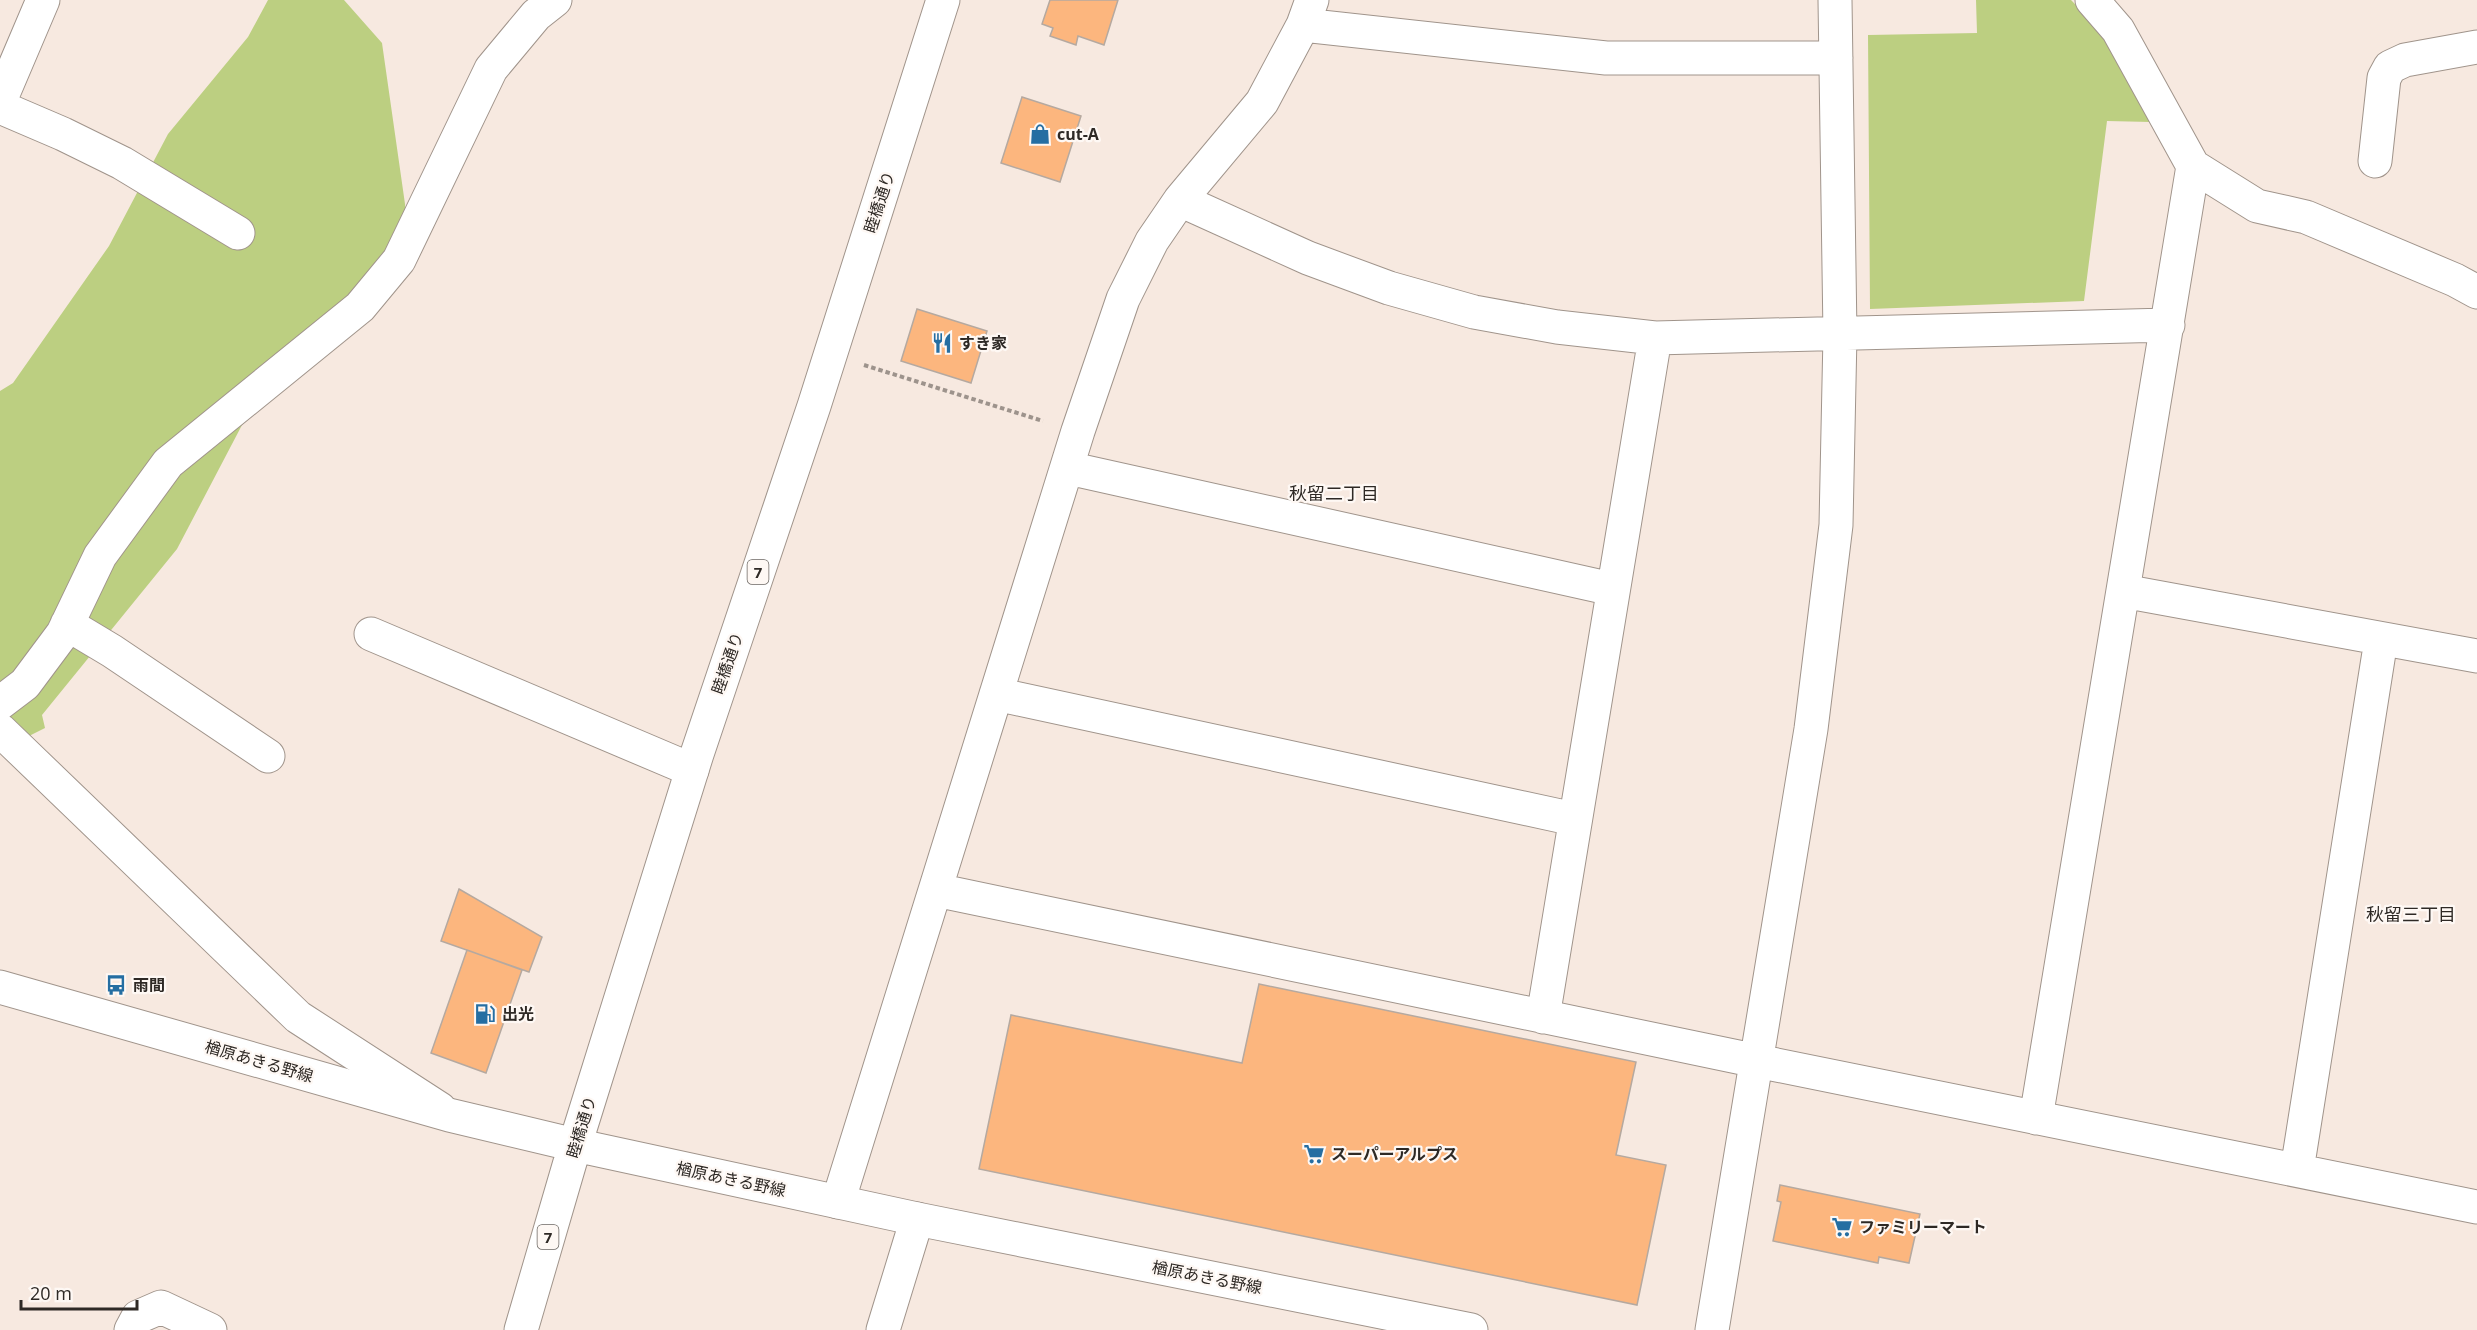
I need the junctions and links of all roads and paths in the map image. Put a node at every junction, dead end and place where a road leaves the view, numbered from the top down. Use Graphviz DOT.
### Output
graph roads {
  1 [pos="43,0"];
  2 [pos="555,0"];
  3 [pos="944,0"];
  4 [pos="1835,0"];
  5 [pos="2092,0"];
  6 [pos="1308,13"];
  7 [pos="2477,47"];
  8 [pos="1836,58"];
  9 [pos="0,101"];
  10 [pos="0,107"];
  11 [pos="2375,161"];
  12 [pos="2193,166"];
  13 [pos="1180,200"];
  14 [pos="238,232"];
  15 [pos="2477,292"];
  16 [pos="2168,326"];
  17 [pos="1840,335"];
  18 [pos="1655,338"];
  19 [pos="830,355"];
  20 [pos="1078,431"];
  21 [pos="1068,468"];
  22 [pos="1612,589"];
  23 [pos="2123,591"];
  24 [pos="67,624"];
  25 [pos="371,634"];
  26 [pos="2381,640"];
  27 [pos="2477,656"];
  28 [pos="996,694"];
  29 [pos="0,703"];
  30 [pos="0,730"];
  31 [pos="268,756"];
  32 [pos="692,770"];
  33 [pos="1574,819"];
  34 [pos="936,890"];
  35 [pos="0,987"];
  36 [pos="1543,1017"];
  37 [pos="1757,1061"];
  38 [pos="449,1115"];
  39 [pos="2036,1118"];
  40 [pos="575,1145"];
  41 [pos="2297,1170"];
  42 [pos="838,1202"];
  43 [pos="2477,1207"];
  44 [pos="917,1219"];
  45 [pos="131,1330"];
  46 [pos="210,1330"];
  47 [pos="521,1330"];
  48 [pos="883,1330"];
  49 [pos="1471,1330"];
  50 [pos="1713,1330"];
  1 -- 9 [label="street"];
  2 -- 24 [label="street"];
  3 -- 19 [label="street, 睦橋通り / 7"];
  4 -- 8 [label="street"];
  5 -- 12 [label="street"];
  6 -- 8 [label="street"];
  6 -- 13 [label="street"];
  7 -- 11 [label="street"];
  8 -- 17 [label="street"];
  10 -- 14 [label="street"];
  12 -- 15 [label="street"];
  12 -- 16 [label="street"];
  13 -- 18 [label="street"];
  13 -- 20 [label="street"];
  16 -- 17 [label="street"];
  16 -- 23 [label="street"];
  17 -- 18 [label="street"];
  17 -- 37 [label="street"];
  18 -- 22 [label="street"];
  19 -- 20 [label="path"];
  19 -- 32 [label="street, 睦橋通り / 7"];
  20 -- 21 [label="street"];
  21 -- 22 [label="street"];
  21 -- 28 [label="street"];
  22 -- 33 [label="street"];
  23 -- 26 [label="street"];
  23 -- 39 [label="street"];
  24 -- 29 [label="street"];
  24 -- 31 [label="street"];
  25 -- 32 [label="street"];
  26 -- 27 [label="street"];
  26 -- 41 [label="street"];
  28 -- 33 [label="street"];
  28 -- 34 [label="street"];
  30 -- 38 [label="street"];
  32 -- 40 [label="street, 睦橋通り / 7"];
  33 -- 36 [label="street"];
  34 -- 36 [label="street"];
  34 -- 42 [label="street"];
  35 -- 38 [label="street, 楢原あきる野線"];
  36 -- 37 [label="street"];
  37 -- 39 [label="street"];
  37 -- 50 [label="street"];
  38 -- 40 [label="street, 楢原あきる野線"];
  39 -- 41 [label="street"];
  40 -- 42 [label="street, 楢原あきる野線"];
  40 -- 47 [label="street, 睦橋通り / 7"];
  41 -- 43 [label="street"];
  42 -- 44 [label="street, 楢原あきる野線"];
  44 -- 48 [label="street"];
  44 -- 49 [label="street, 楢原あきる野線"];
  45 -- 46 [label="street"];
}
